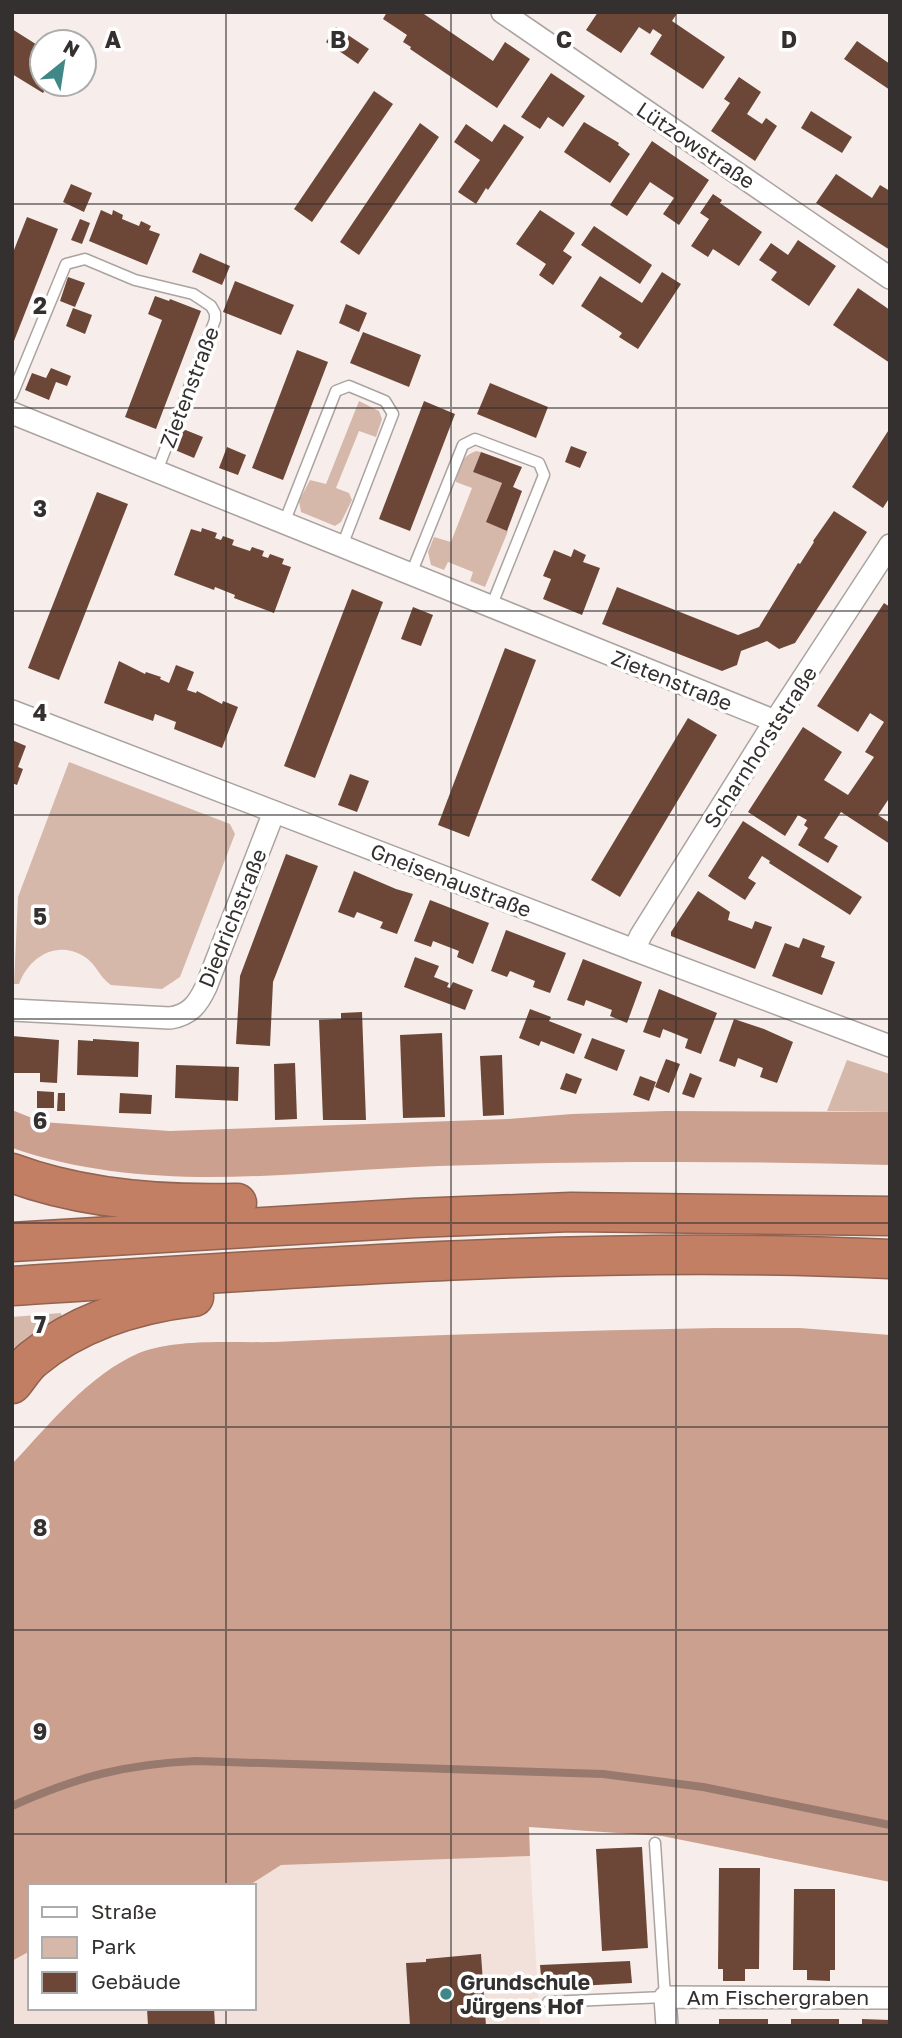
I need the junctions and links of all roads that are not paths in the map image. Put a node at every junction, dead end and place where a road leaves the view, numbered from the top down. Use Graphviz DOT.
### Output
graph roads {
  1 [pos="502,12"];
  2 [pos="890,278"];
  3 [pos="12,395"];
  4 [pos="12,413"];
  5 [pos="157,471"];
  6 [pos="284,523"];
  7 [pos="890,545"];
  8 [pos="342,546"];
  9 [pos="411,574"];
  10 [pos="491,607"];
  11 [pos="12,711"];
  12 [pos="775,721"];
  13 [pos="274,812"];
  14 [pos="634,950"];
  15 [pos="12,1010"];
  16 [pos="890,1046"];
  17 [pos="12,1172"];
  18 [pos="890,1216"];
  19 [pos="414,1218"];
  20 [pos="12,1242"];
  21 [pos="890,1259"];
  22 [pos="387,1262"];
  23 [pos="12,1286"];
  24 [pos="12,1384"];
  25 [pos="655,1843"];
  26 [pos="665,1997"];
  27 [pos="890,1998"];
  28 [pos="548,2002"];
  29 [pos="667,2026"];
  1 -- 2 [label="street, Lützowstraße"];
  3 -- 5 [label="lane, Zietenstraße"];
  4 -- 5 [label="street, Zietenstraße"];
  5 -- 6 [label="street, Zietenstraße"];
  6 -- 8 [label="street, Zietenstraße"];
  6 -- 8 [label="lane"];
  7 -- 12 [label="street, Scharnhorststraße"];
  8 -- 9 [label="street, Zietenstraße"];
  9 -- 10 [label="street, Zietenstraße"];
  9 -- 10 [label="lane"];
  10 -- 12 [label="street, Zietenstraße"];
  11 -- 13 [label="street, Gneisenaustraße"];
  12 -- 14 [label="street, Scharnhorststraße"];
  13 -- 14 [label="street, Gneisenaustraße"];
  13 -- 15 [label="street, Diedrichstraße"];
  14 -- 16 [label="street, Gneisenaustraße"];
  17 -- 19 [label="highway"];
  18 -- 19 [label="highway"];
  19 -- 20 [label="highway"];
  21 -- 22 [label="highway"];
  22 -- 23 [label="highway"];
  22 -- 24 [label="highway"];
  25 -- 26 [label="lane, Am Fischergraben"];
  26 -- 27 [label="street, Am Fischergraben"];
  26 -- 28 [label="lane"];
  26 -- 29 [label="street, Am Fischergraben"];
}
